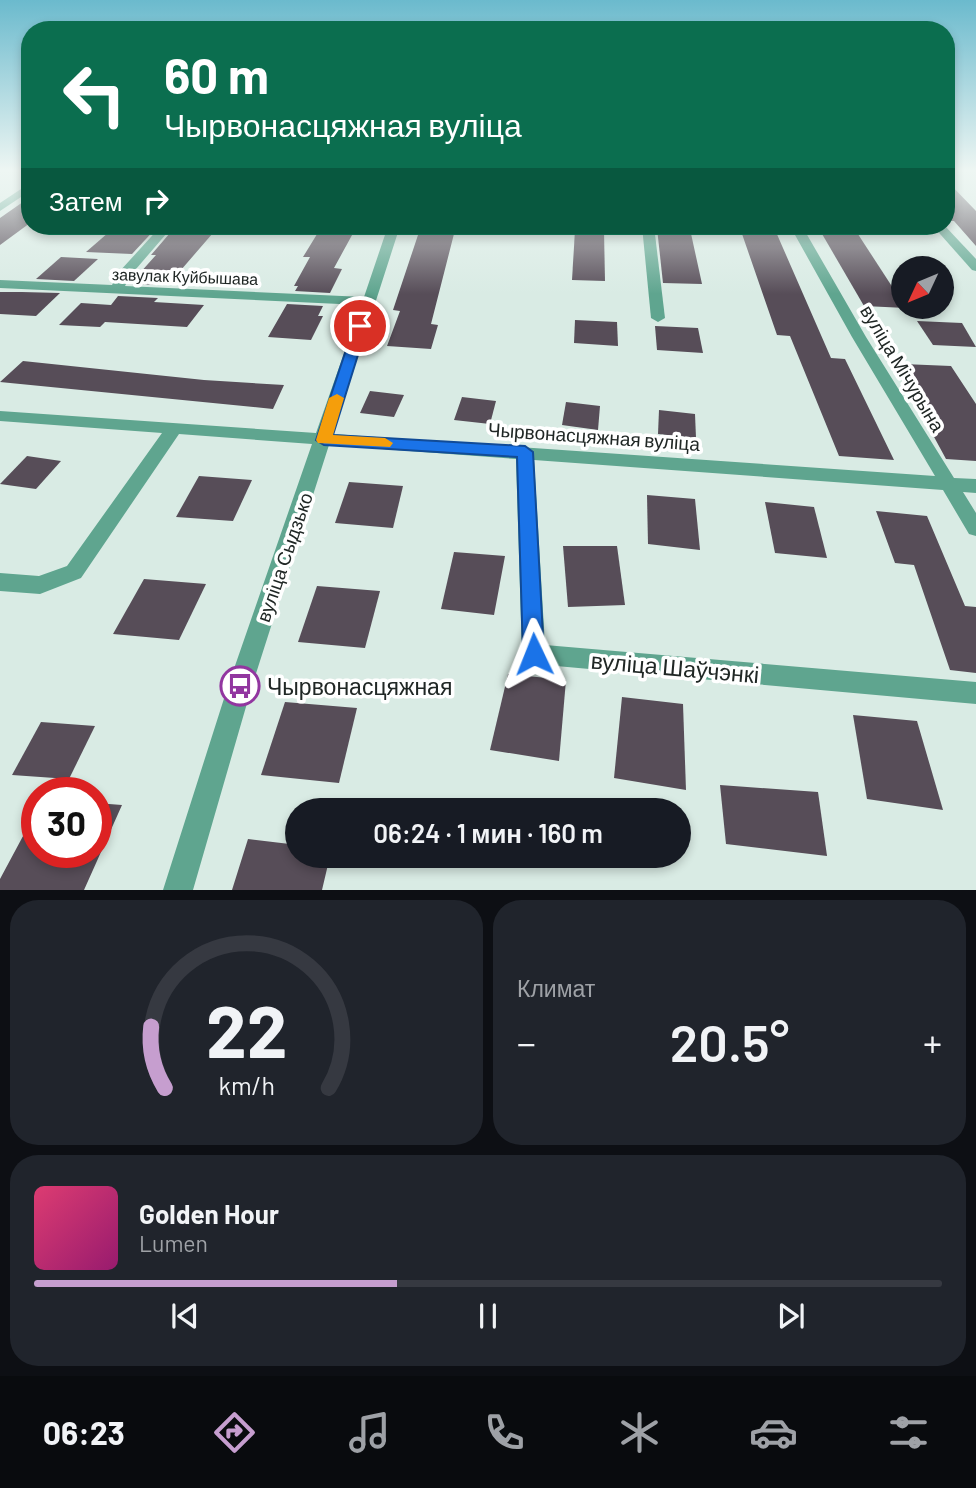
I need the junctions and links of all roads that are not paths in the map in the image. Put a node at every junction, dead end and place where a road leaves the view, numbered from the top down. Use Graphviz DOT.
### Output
graph roads {
  1 [pos="159,235"];
  2 [pos="391,235"];
  3 [pos="649,235"];
  4 [pos="801,235"];
  5 [pos="947,235"];
  6 [pos="976,267"];
  7 [pos="0,284"];
  8 [pos="116,290"];
  9 [pos="369,301"];
  10 [pos="658,318"];
  11 [pos="0,416"];
  12 [pos="174,429"];
  13 [pos="324,440"];
  14 [pos="525,452"];
  15 [pos="948,483"];
  16 [pos="976,486"];
  17 [pos="976,529"];
  18 [pos="0,582"];
  19 [pos="976,693"];
  20 [pos="178,890"];
  1 -- 8 [label="street"];
  2 -- 9 [label="street, вуліца Сыдзько"];
  3 -- 10 [label="street"];
  4 -- 15 [label="street, вуліца Мічурына"];
  5 -- 6 [label="street"];
  7 -- 8 [label="street, завулак Куйбышава"];
  8 -- 9 [label="street, завулак Куйбышава"];
  9 -- 13 [label="street, вуліца Сыдзько"];
  11 -- 12 [label="street, Чырвонасцяжная вуліца"];
  12 -- 13 [label="street, Чырвонасцяжная вуліца"];
  12 -- 18 [label="street"];
  13 -- 14 [label="street, Чырвонасцяжная вуліца"];
  13 -- 20 [label="street, вуліца Сыдзько"];
  14 -- 15 [label="street, Чырвонасцяжная вуліца"];
  14 -- 19 [label="street, вуліца Шаўчэнкі"];
  15 -- 16 [label="street, Чырвонасцяжная вуліца"];
  15 -- 17 [label="street, вуліца Мічурына"];
}
